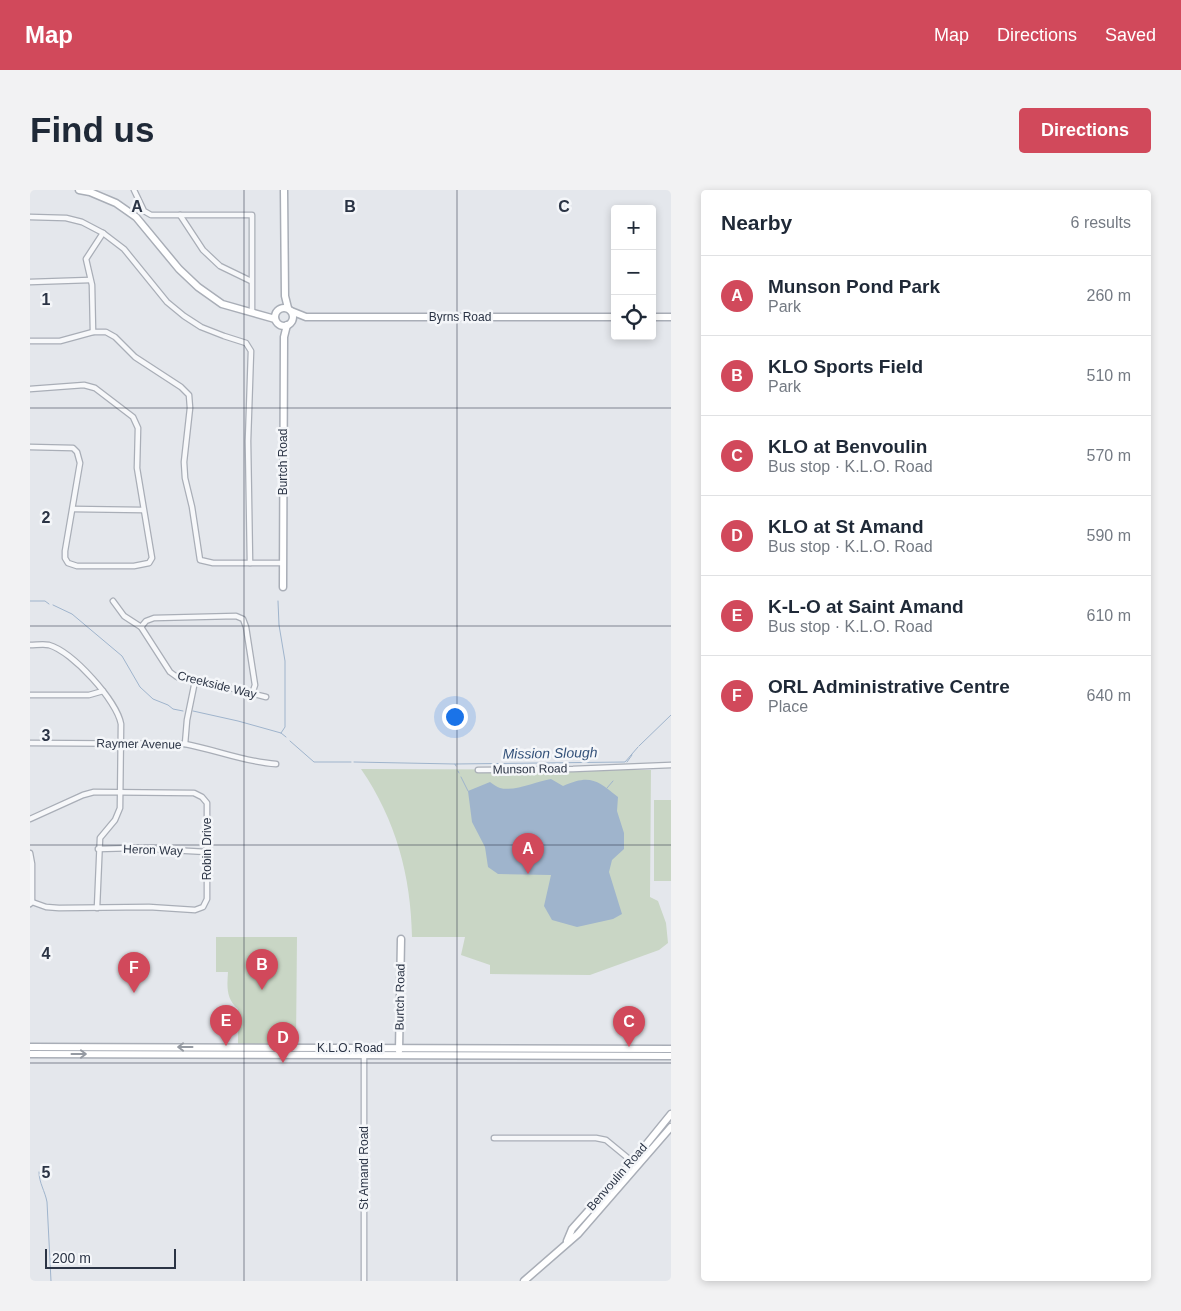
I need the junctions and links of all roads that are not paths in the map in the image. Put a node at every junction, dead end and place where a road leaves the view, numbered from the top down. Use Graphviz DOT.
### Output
graph roads {
  1 [pos="79,190"];
  2 [pos="134,190"];
  3 [pos="284,190"];
  4 [pos="180,215"];
  5 [pos="30,217"];
  6 [pos="102,233"];
  7 [pos="90,280"];
  8 [pos="252,281"];
  9 [pos="30,282"];
  10 [pos="285,296"];
  11 [pos="278,310"];
  12 [pos="290,310"];
  13 [pos="252,312"];
  14 [pos="262,315"];
  15 [pos="306,316"];
  16 [pos="611,317"];
  17 [pos="656,317"];
  18 [pos="671,317"];
  19 [pos="277,322"];
  20 [pos="289,323"];
  21 [pos="93,332"];
  22 [pos="284,338"];
  23 [pos="30,341"];
  24 [pos="30,389"];
  25 [pos="30,447"];
  26 [pos="72,509"];
  27 [pos="143,510"];
  28 [pos="250,563"];
  29 [pos="283,563"];
  30 [pos="283,587"];
  31 [pos="113,601"];
  32 [pos="141,628"];
  33 [pos="30,645"];
  34 [pos="195,681"];
  35 [pos="103,691"];
  36 [pos="252,694"];
  37 [pos="30,695"];
  38 [pos="266,697"];
  39 [pos="30,743"];
  40 [pos="121,744"];
  41 [pos="185,744"];
  42 [pos="276,764"];
  43 [pos="671,765"];
  44 [pos="478,770"];
  45 [pos="121,792"];
  46 [pos="30,819"];
  47 [pos="98,848"];
  48 [pos="207,852"];
  49 [pos="30,853"];
  50 [pos="31,903"];
  51 [pos="97,908"];
  52 [pos="401,939"];
  53 [pos="30,1047"];
  54 [pos="671,1049"];
  55 [pos="399,1052"];
  56 [pos="30,1054"];
  57 [pos="364,1055"];
  58 [pos="671,1056"];
  59 [pos="671,1114"];
  60 [pos="671,1128"];
  61 [pos="494,1138"];
  62 [pos="635,1164"];
  63 [pos="364,1281"];
  64 [pos="524,1281"];
  1 -- 13 [label="main road"];
  2 -- 4 [label="street"];
  3 -- 10 [label="main road"];
  4 -- 8 [label="street"];
  4 -- 8 [label="street"];
  5 -- 6 [label="street"];
  6 -- 7 [label="street"];
  6 -- 28 [label="street"];
  7 -- 9 [label="street"];
  7 -- 21 [label="street"];
  8 -- 13 [label="street"];
  10 -- 11 [label="main road"];
  10 -- 12 [label="main road"];
  11 -- 12 [label="main road"];
  11 -- 14 [label="main road"];
  11 -- 19 [label="main road"];
  12 -- 15 [label="main road, Byrns Road"];
  12 -- 20 [label="main road"];
  13 -- 14 [label="main road"];
  14 -- 19 [label="main road"];
  15 -- 16 [label="main road, Byrns Road"];
  15 -- 20 [label="main road, Byrns Road"];
  17 -- 18 [label="main road"];
  19 -- 20 [label="main road"];
  19 -- 22 [label="main road, Burtch Road"];
  20 -- 22 [label="main road, Burtch Road"];
  21 -- 23 [label="street"];
  21 -- 28 [label="street"];
  22 -- 29 [label="main road, Burtch Road"];
  24 -- 27 [label="street"];
  25 -- 26 [label="street"];
  26 -- 27 [label="street"];
  26 -- 27 [label="street"];
  28 -- 29 [label="street"];
  29 -- 30 [label="main road, Burtch Road"];
  31 -- 32 [label="street, Creekside Way"];
  32 -- 34 [label="street, Creekside Way"];
  32 -- 36 [label="street"];
  33 -- 35 [label="street"];
  34 -- 36 [label="street, Creekside Way"];
  34 -- 41 [label="street"];
  35 -- 37 [label="street"];
  35 -- 40 [label="street"];
  36 -- 38 [label="street, Creekside Way"];
  39 -- 40 [label="street, Raymer Avenue"];
  40 -- 41 [label="street, Raymer Avenue"];
  40 -- 45 [label="street"];
  41 -- 42 [label="street, Raymer Avenue"];
  43 -- 44 [label="street, Munson Road"];
  45 -- 46 [label="street, Robin Drive"];
  45 -- 47 [label="street"];
  45 -- 48 [label="street, Robin Drive"];
  47 -- 48 [label="street, Heron Way"];
  47 -- 51 [label="street"];
  48 -- 51 [label="street, Robin Drive"];
  49 -- 50 [label="street"];
  50 -- 51 [label="street, Robin Drive"];
  52 -- 55 [label="main road, Burtch Road"];
  55 -- 53 [label="main road, K.L.O. Road, one-way"];
  54 -- 55 [label="main road, K.L.O. Road"];
  55 -- 57 [label="main road, K.L.O. Road"];
  55 -- 58 [label="main road, K.L.O. Road"];
  56 -- 57 [label="main road, K.L.O. Road, one-way"];
  57 -- 63 [label="street, St Amand Road"];
  59 -- 62 [label="main road, Benvoulin Road"];
  60 -- 62 [label="main road, Benvoulin Road"];
  61 -- 62 [label="street"];
  62 -- 64 [label="main road, Benvoulin Road"];
}
